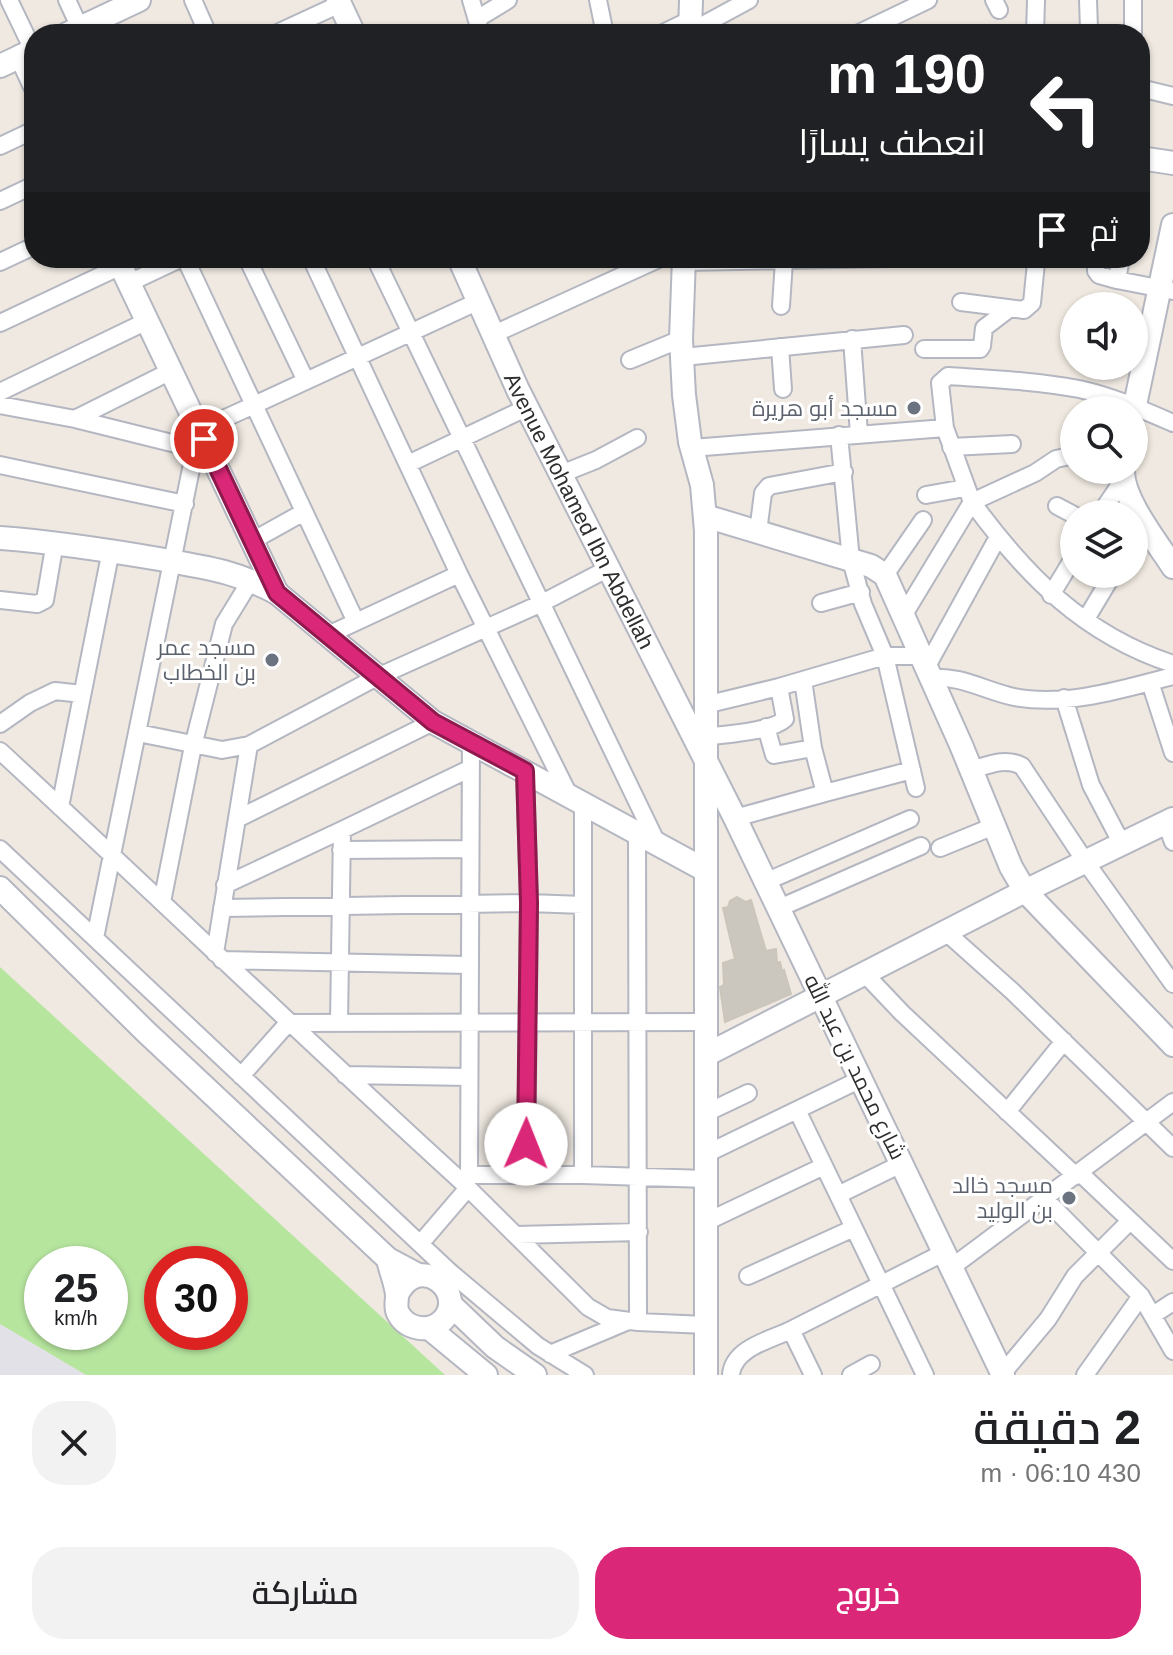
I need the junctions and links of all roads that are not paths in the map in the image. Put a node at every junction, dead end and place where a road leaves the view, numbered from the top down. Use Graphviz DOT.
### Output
graph roads {
  1 [pos="9,0"];
  2 [pos="67,0"];
  3 [pos="139,0"];
  4 [pos="193,0"];
  5 [pos="471,0"];
  6 [pos="508,0"];
  7 [pos="598,0"];
  8 [pos="749,0"];
  9 [pos="928,0"];
  10 [pos="1036,0"];
  11 [pos="1088,0"];
  12 [pos="1133,0"];
  13 [pos="339,2"];
  14 [pos="112,6"];
  15 [pos="690,22"];
  16 [pos="72,24"];
  17 [pos="85,24"];
  18 [pos="204,24"];
  19 [pos="295,24"];
  20 [pos="349,24"];
  21 [pos="478,24"];
  22 [pos="482,24"];
  23 [pos="603,24"];
  24 [pos="878,24"];
  25 [pos="1035,24"];
  26 [pos="1089,24"];
  27 [pos="1133,24"];
  28 [pos="24,39"];
  29 [pos="24,54"];
  30 [pos="0,66"];
  31 [pos="1150,90"];
  32 [pos="1173,96"];
  33 [pos="24,135"];
  34 [pos="0,146"];
  35 [pos="1150,160"];
  36 [pos="1173,163"];
  37 [pos="24,190"];
  38 [pos="0,201"];
  39 [pos="1173,225"];
  40 [pos="24,251"];
  41 [pos="0,262"];
  42 [pos="188,268"];
  43 [pos="252,268"];
  44 [pos="316,268"];
  45 [pos="380,268"];
  46 [pos="464,268"];
  47 [pos="654,268"];
  48 [pos="677,268"];
  49 [pos="784,268"];
  50 [pos="1036,268"];
  51 [pos="1096,268"];
  52 [pos="1119,268"];
  53 [pos="123,269"];
  54 [pos="1117,280"];
  55 [pos="1167,290"];
  56 [pos="479,301"];
  57 [pos="961,302"];
  58 [pos="781,306"];
  59 [pos="1009,309"];
  60 [pos="147,321"];
  61 [pos="0,323"];
  62 [pos="411,333"];
  63 [pos="494,334"];
  64 [pos="904,335"];
  65 [pos="852,339"];
  66 [pos="780,347"];
  67 [pos="682,348"];
  68 [pos="924,349"];
  69 [pos="359,357"];
  70 [pos="630,360"];
  71 [pos="171,371"];
  72 [pos="306,381"];
  73 [pos="783,389"];
  74 [pos="1101,396"];
  75 [pos="1137,396"];
  76 [pos="1,404"];
  77 [pos="254,405"];
  78 [pos="528,407"];
  79 [pos="1148,413"];
  80 [pos="75,419"];
  81 [pos="1173,423"];
  82 [pos="945,428"];
  83 [pos="859,434"];
  84 [pos="839,435"];
  85 [pos="463,438"];
  86 [pos="637,438"];
  87 [pos="198,440"];
  88 [pos="1012,444"];
  89 [pos="951,447"];
  90 [pos="692,448"];
  91 [pos="1060,458"];
  92 [pos="408,464"];
  93 [pos="0,465"];
  94 [pos="844,472"];
  95 [pos="561,474"];
  96 [pos="926,495"];
  97 [pos="969,495"];
  98 [pos="185,504"];
  99 [pos="1057,506"];
  100 [pos="1060,508"];
  101 [pos="304,512"];
  102 [pos="705,516"];
  103 [pos="923,520"];
  104 [pos="758,532"];
  105 [pos="998,537"];
  106 [pos="0,538"];
  107 [pos="1148,540"];
  108 [pos="252,541"];
  109 [pos="55,542"];
  110 [pos="111,550"];
  111 [pos="851,560"];
  112 [pos="173,562"];
  113 [pos="1173,567"];
  114 [pos="609,568"];
  115 [pos="459,574"];
  116 [pos="885,575"];
  117 [pos="251,580"];
  118 [pos="1060,580"];
  119 [pos="1105,588"];
  120 [pos="861,592"];
  121 [pos="277,593"];
  122 [pos="1051,595"];
  123 [pos="0,600"];
  124 [pos="542,603"];
  125 [pos="821,603"];
  126 [pos="903,616"];
  127 [pos="1086,619"];
  128 [pos="356,622"];
  129 [pos="486,628"];
  130 [pos="328,635"];
  131 [pos="885,656"];
  132 [pos="1173,664"];
  133 [pos="926,667"];
  134 [pos="1173,676"];
  135 [pos="377,677"];
  136 [pos="803,680"];
  137 [pos="1150,682"];
  138 [pos="779,687"];
  139 [pos="82,694"];
  140 [pos="1064,698"];
  141 [pos="705,705"];
  142 [pos="433,722"];
  143 [pos="0,724"];
  144 [pos="766,727"];
  145 [pos="138,733"];
  146 [pos="471,742"];
  147 [pos="249,745"];
  148 [pos="193,746"];
  149 [pos="705,748"];
  150 [pos="813,748"];
  151 [pos="0,751"];
  152 [pos="1173,753"];
  153 [pos="469,769"];
  154 [pos="912,770"];
  155 [pos="971,770"];
  156 [pos="525,771"];
  157 [pos="916,788"];
  158 [pos="825,793"];
  159 [pos="576,800"];
  160 [pos="60,807"];
  161 [pos="239,818"];
  162 [pos="735,818"];
  163 [pos="910,819"];
  164 [pos="994,826"];
  165 [pos="1171,828"];
  166 [pos="342,830"];
  167 [pos="637,831"];
  168 [pos="657,843"];
  169 [pos="1122,844"];
  170 [pos="921,846"];
  171 [pos="940,848"];
  172 [pos="0,849"];
  173 [pos="469,849"];
  174 [pos="341,850"];
  175 [pos="112,854"];
  176 [pos="1085,861"];
  177 [pos="705,870"];
  178 [pos="765,882"];
  179 [pos="225,885"];
  180 [pos="0,888"];
  181 [pos="1025,891"];
  182 [pos="162,902"];
  183 [pos="529,903"];
  184 [pos="341,905"];
  185 [pos="469,905"];
  186 [pos="583,905"];
  187 [pos="222,908"];
  188 [pos="777,909"];
  189 [pos="946,932"];
  190 [pos="95,938"];
  191 [pos="219,957"];
  192 [pos="340,964"];
  193 [pos="469,965"];
  194 [pos="864,973"];
  195 [pos="1173,984"];
  196 [pos="821,997"];
  197 [pos="339,1022"];
  198 [pos="469,1022"];
  199 [pos="528,1022"];
  200 [pos="584,1022"];
  201 [pos="706,1022"];
  202 [pos="288,1023"];
  203 [pos="639,1023"];
  204 [pos="1064,1041"];
  205 [pos="1173,1045"];
  206 [pos="706,1055"];
  207 [pos="345,1075"];
  208 [pos="241,1076"];
  209 [pos="469,1077"];
  210 [pos="861,1079"];
  211 [pos="748,1093"];
  212 [pos="1173,1102"];
  213 [pos="797,1110"];
  214 [pos="1007,1112"];
  215 [pos="706,1113"];
  216 [pos="1147,1123"];
  217 [pos="1173,1148"];
  218 [pos="706,1154"];
  219 [pos="903,1163"];
  220 [pos="824,1166"];
  221 [pos="1078,1174"];
  222 [pos="526,1175"];
  223 [pos="583,1175"];
  224 [pos="639,1177"];
  225 [pos="706,1179"];
  226 [pos="466,1181"];
  227 [pos="838,1195"];
  228 [pos="1045,1199"];
  229 [pos="1130,1221"];
  230 [pos="706,1222"];
  231 [pos="854,1228"];
  232 [pos="639,1232"];
  233 [pos="516,1235"];
  234 [pos="420,1244"];
  235 [pos="1097,1251"];
  236 [pos="388,1259"];
  237 [pos="949,1259"];
  238 [pos="1173,1261"];
  239 [pos="418,1275"];
  240 [pos="748,1276"];
  241 [pos="882,1285"];
  242 [pos="397,1295"];
  243 [pos="1141,1296"];
  244 [pos="1173,1302"];
  245 [pos="450,1304"];
  246 [pos="1153,1315"];
  247 [pos="634,1322"];
  248 [pos="706,1325"];
  249 [pos="429,1328"];
  250 [pos="791,1330"];
  251 [pos="1173,1351"];
  252 [pos="550,1354"];
  253 [pos="871,1364"];
  254 [pos="1003,1374"];
  255 [pos="486,1375"];
  256 [pos="535,1375"];
  257 [pos="585,1375"];
  258 [pos="706,1375"];
  259 [pos="731,1375"];
  260 [pos="813,1375"];
  261 [pos="851,1375"];
  262 [pos="925,1375"];
  263 [pos="1085,1375"];
  1 -- 28 [label="street"];
  2 -- 16 [label="street"];
  3 -- 14 [label="street"];
  4 -- 18 [label="street"];
  5 -- 21 [label="street"];
  6 -- 22 [label="street"];
  7 -- 23 [label="street"];
  8 -- 15 [label="street"];
  9 -- 24 [label="street"];
  10 -- 25 [label="street"];
  11 -- 26 [label="street"];
  12 -- 27 [label="street"];
  13 -- 19 [label="street"];
  13 -- 20 [label="street"];
  14 -- 17 [label="street"];
  29 -- 30 [label="street"];
  31 -- 32 [label="street"];
  33 -- 34 [label="street"];
  35 -- 36 [label="street"];
  37 -- 38 [label="street"];
  39 -- 55 [label="street"];
  40 -- 41 [label="street"];
  42 -- 77 [label="street"];
  43 -- 72 [label="street"];
  44 -- 69 [label="street"];
  45 -- 62 [label="street"];
  46 -- 56 [label="street, Avenue Mohamed Ibn Abdellah"];
  47 -- 63 [label="street"];
  48 -- 67 [label="street"];
  49 -- 58 [label="street"];
  50 -- 59 [label="street"];
  51 -- 54 [label="street"];
  52 -- 54 [label="street"];
  53 -- 60 [label="street"];
  53 -- 61 [label="street"];
  54 -- 55 [label="street"];
  55 -- 75 [label="street"];
  56 -- 62 [label="street"];
  56 -- 63 [label="street, Avenue Mohamed Ibn Abdellah"];
  57 -- 59 [label="street"];
  59 -- 68 [label="street"];
  60 -- 71 [label="street"];
  60 -- 76 [label="street"];
  62 -- 69 [label="street"];
  62 -- 85 [label="street"];
  63 -- 78 [label="street, Avenue Mohamed Ibn Abdellah"];
  64 -- 65 [label="street"];
  65 -- 66 [label="street"];
  65 -- 83 [label="street"];
  66 -- 67 [label="street"];
  66 -- 73 [label="street"];
  67 -- 70 [label="street"];
  67 -- 90 [label="street"];
  69 -- 72 [label="street"];
  69 -- 92 [label="street"];
  71 -- 80 [label="street"];
  71 -- 87 [label="street"];
  72 -- 77 [label="street"];
  74 -- 82 [label="street"];
  76 -- 80 [label="street"];
  77 -- 87 [label="street"];
  77 -- 101 [label="street"];
  78 -- 85 [label="street"];
  78 -- 95 [label="street, Avenue Mohamed Ibn Abdellah"];
  79 -- 81 [label="street"];
  80 -- 87 [label="street"];
  82 -- 83 [label="street"];
  82 -- 89 [label="street"];
  83 -- 84 [label="street"];
  84 -- 90 [label="street"];
  84 -- 94 [label="street"];
  85 -- 92 [label="street"];
  85 -- 124 [label="street"];
  86 -- 95 [label="street"];
  87 -- 98 [label="street"];
  87 -- 108 [label="street"];
  88 -- 89 [label="street"];
  89 -- 97 [label="street"];
  90 -- 102 [label="street"];
  91 -- 97 [label="street"];
  92 -- 115 [label="street"];
  93 -- 98 [label="street"];
  94 -- 104 [label="street"];
  94 -- 111 [label="street"];
  95 -- 114 [label="street, Avenue Mohamed Ibn Abdellah"];
  96 -- 97 [label="street"];
  97 -- 105 [label="street"];
  97 -- 126 [label="street"];
  98 -- 112 [label="street"];
  99 -- 100 [label="street"];
  101 -- 108 [label="street"];
  101 -- 128 [label="street"];
  102 -- 104 [label="street"];
  102 -- 141 [label="street"];
  103 -- 116 [label="street"];
  104 -- 111 [label="street"];
  105 -- 122 [label="street"];
  105 -- 133 [label="street"];
  106 -- 109 [label="street"];
  107 -- 113 [label="street"];
  108 -- 121 [label="street"];
  109 -- 110 [label="street"];
  109 -- 123 [label="street"];
  110 -- 112 [label="street"];
  110 -- 139 [label="street"];
  111 -- 116 [label="street"];
  111 -- 120 [label="street"];
  112 -- 117 [label="street"];
  112 -- 145 [label="street"];
  114 -- 124 [label="street"];
  114 -- 149 [label="street, Avenue Mohamed Ibn Abdellah"];
  115 -- 128 [label="street"];
  115 -- 129 [label="street"];
  116 -- 126 [label="street"];
  117 -- 121 [label="street"];
  117 -- 148 [label="street"];
  118 -- 122 [label="street"];
  119 -- 127 [label="street"];
  120 -- 125 [label="street"];
  120 -- 131 [label="street"];
  121 -- 130 [label="street"];
  122 -- 127 [label="street"];
  124 -- 129 [label="street"];
  124 -- 168 [label="street"];
  126 -- 133 [label="street"];
  127 -- 132 [label="street"];
  128 -- 130 [label="street"];
  129 -- 135 [label="street"];
  129 -- 159 [label="street"];
  130 -- 135 [label="street"];
  131 -- 133 [label="street"];
  131 -- 136 [label="street"];
  131 -- 154 [label="street"];
  133 -- 140 [label="street"];
  133 -- 155 [label="street"];
  134 -- 137 [label="street"];
  135 -- 142 [label="street"];
  135 -- 147 [label="street"];
  136 -- 138 [label="street"];
  136 -- 150 [label="street"];
  137 -- 140 [label="street"];
  137 -- 152 [label="street"];
  138 -- 141 [label="street"];
  138 -- 144 [label="street"];
  139 -- 143 [label="street"];
  139 -- 160 [label="street"];
  140 -- 169 [label="street"];
  141 -- 149 [label="street"];
  142 -- 146 [label="street"];
  142 -- 161 [label="street"];
  144 -- 149 [label="street"];
  144 -- 150 [label="street"];
  145 -- 148 [label="street"];
  145 -- 175 [label="street"];
  146 -- 153 [label="street"];
  146 -- 156 [label="street"];
  147 -- 148 [label="street"];
  147 -- 161 [label="street"];
  148 -- 182 [label="street"];
  149 -- 162 [label="street, شارع محمد بن عبد الله"];
  149 -- 177 [label="street"];
  150 -- 158 [label="street"];
  151 -- 160 [label="street"];
  153 -- 166 [label="street"];
  153 -- 173 [label="street"];
  154 -- 157 [label="street"];
  154 -- 158 [label="street"];
  155 -- 164 [label="street"];
  155 -- 176 [label="street"];
  156 -- 159 [label="street"];
  156 -- 183 [label="street"];
  158 -- 162 [label="street"];
  159 -- 167 [label="street"];
  159 -- 186 [label="street"];
  160 -- 175 [label="street"];
  161 -- 179 [label="street"];
  162 -- 178 [label="street, شارع محمد بن عبد الله"];
  163 -- 178 [label="street"];
  164 -- 171 [label="street"];
  164 -- 181 [label="street"];
  165 -- 169 [label="street"];
  166 -- 174 [label="street"];
  166 -- 179 [label="street"];
  167 -- 168 [label="street"];
  167 -- 203 [label="street"];
  168 -- 177 [label="street"];
  169 -- 176 [label="street"];
  170 -- 188 [label="street"];
  172 -- 190 [label="street"];
  173 -- 174 [label="street"];
  173 -- 185 [label="street"];
  174 -- 184 [label="street"];
  175 -- 182 [label="street"];
  175 -- 190 [label="street"];
  176 -- 181 [label="street"];
  176 -- 195 [label="street"];
  177 -- 201 [label="street"];
  178 -- 188 [label="street, شارع محمد بن عبد الله"];
  179 -- 187 [label="street"];
  180 -- 236 [label="street"];
  181 -- 189 [label="street"];
  181 -- 205 [label="street"];
  182 -- 191 [label="street"];
  183 -- 185 [label="street"];
  183 -- 186 [label="street"];
  183 -- 199 [label="street"];
  184 -- 185 [label="street"];
  184 -- 187 [label="street"];
  184 -- 192 [label="street"];
  185 -- 193 [label="street"];
  186 -- 200 [label="street"];
  187 -- 191 [label="street"];
  188 -- 196 [label="street, شارع محمد بن عبد الله"];
  189 -- 194 [label="street"];
  189 -- 204 [label="street"];
  190 -- 208 [label="street"];
  191 -- 192 [label="street"];
  191 -- 202 [label="street"];
  192 -- 193 [label="street"];
  192 -- 197 [label="street"];
  193 -- 198 [label="street"];
  194 -- 196 [label="street"];
  194 -- 214 [label="street"];
  196 -- 206 [label="street"];
  196 -- 210 [label="street, شارع محمد بن عبد الله"];
  197 -- 198 [label="street"];
  197 -- 202 [label="street"];
  198 -- 199 [label="street"];
  198 -- 209 [label="street"];
  199 -- 200 [label="street"];
  199 -- 222 [label="street"];
  200 -- 203 [label="street"];
  200 -- 223 [label="street"];
  201 -- 203 [label="street"];
  201 -- 206 [label="street"];
  202 -- 207 [label="street"];
  202 -- 208 [label="street"];
  203 -- 224 [label="street"];
  204 -- 214 [label="street"];
  204 -- 216 [label="street"];
  206 -- 215 [label="street"];
  207 -- 209 [label="street"];
  207 -- 226 [label="street"];
  208 -- 234 [label="street"];
  209 -- 226 [label="street"];
  210 -- 213 [label="street"];
  210 -- 219 [label="street, شارع محمد بن عبد الله"];
  211 -- 215 [label="street"];
  212 -- 216 [label="street"];
  213 -- 218 [label="street"];
  213 -- 220 [label="street"];
  214 -- 221 [label="street"];
  215 -- 218 [label="street"];
  216 -- 217 [label="street"];
  216 -- 221 [label="street"];
  218 -- 225 [label="street"];
  219 -- 227 [label="street"];
  219 -- 237 [label="street, شارع محمد بن عبد الله"];
  220 -- 227 [label="street"];
  220 -- 230 [label="street"];
  221 -- 228 [label="street"];
  221 -- 229 [label="street"];
  222 -- 223 [label="street"];
  222 -- 226 [label="street"];
  223 -- 224 [label="street"];
  224 -- 225 [label="street"];
  224 -- 232 [label="street"];
  225 -- 230 [label="street"];
  226 -- 233 [label="street"];
  226 -- 234 [label="street"];
  227 -- 231 [label="street"];
  228 -- 235 [label="street"];
  228 -- 237 [label="street"];
  229 -- 235 [label="street"];
  229 -- 238 [label="street"];
  230 -- 248 [label="street"];
  231 -- 240 [label="street"];
  231 -- 241 [label="street"];
  232 -- 233 [label="street"];
  232 -- 247 [label="street"];
  233 -- 247 [label="street"];
  234 -- 252 [label="street"];
  235 -- 243 [label="street"];
  235 -- 254 [label="street"];
  236 -- 239 [label="street"];
  236 -- 242 [label="street"];
  237 -- 241 [label="street"];
  237 -- 254 [label="street, شارع محمد بن عبد الله"];
  239 -- 242 [label="street"];
  239 -- 245 [label="street"];
  241 -- 250 [label="street"];
  241 -- 262 [label="street"];
  242 -- 249 [label="street"];
  243 -- 246 [label="street"];
  243 -- 263 [label="street"];
  244 -- 246 [label="street"];
  245 -- 249 [label="street"];
  245 -- 256 [label="street"];
  246 -- 251 [label="street"];
  247 -- 248 [label="street"];
  247 -- 252 [label="street"];
  248 -- 258 [label="street"];
  249 -- 255 [label="street"];
  250 -- 259 [label="street"];
  250 -- 260 [label="street"];
  252 -- 257 [label="street"];
  253 -- 261 [label="street"];
}
